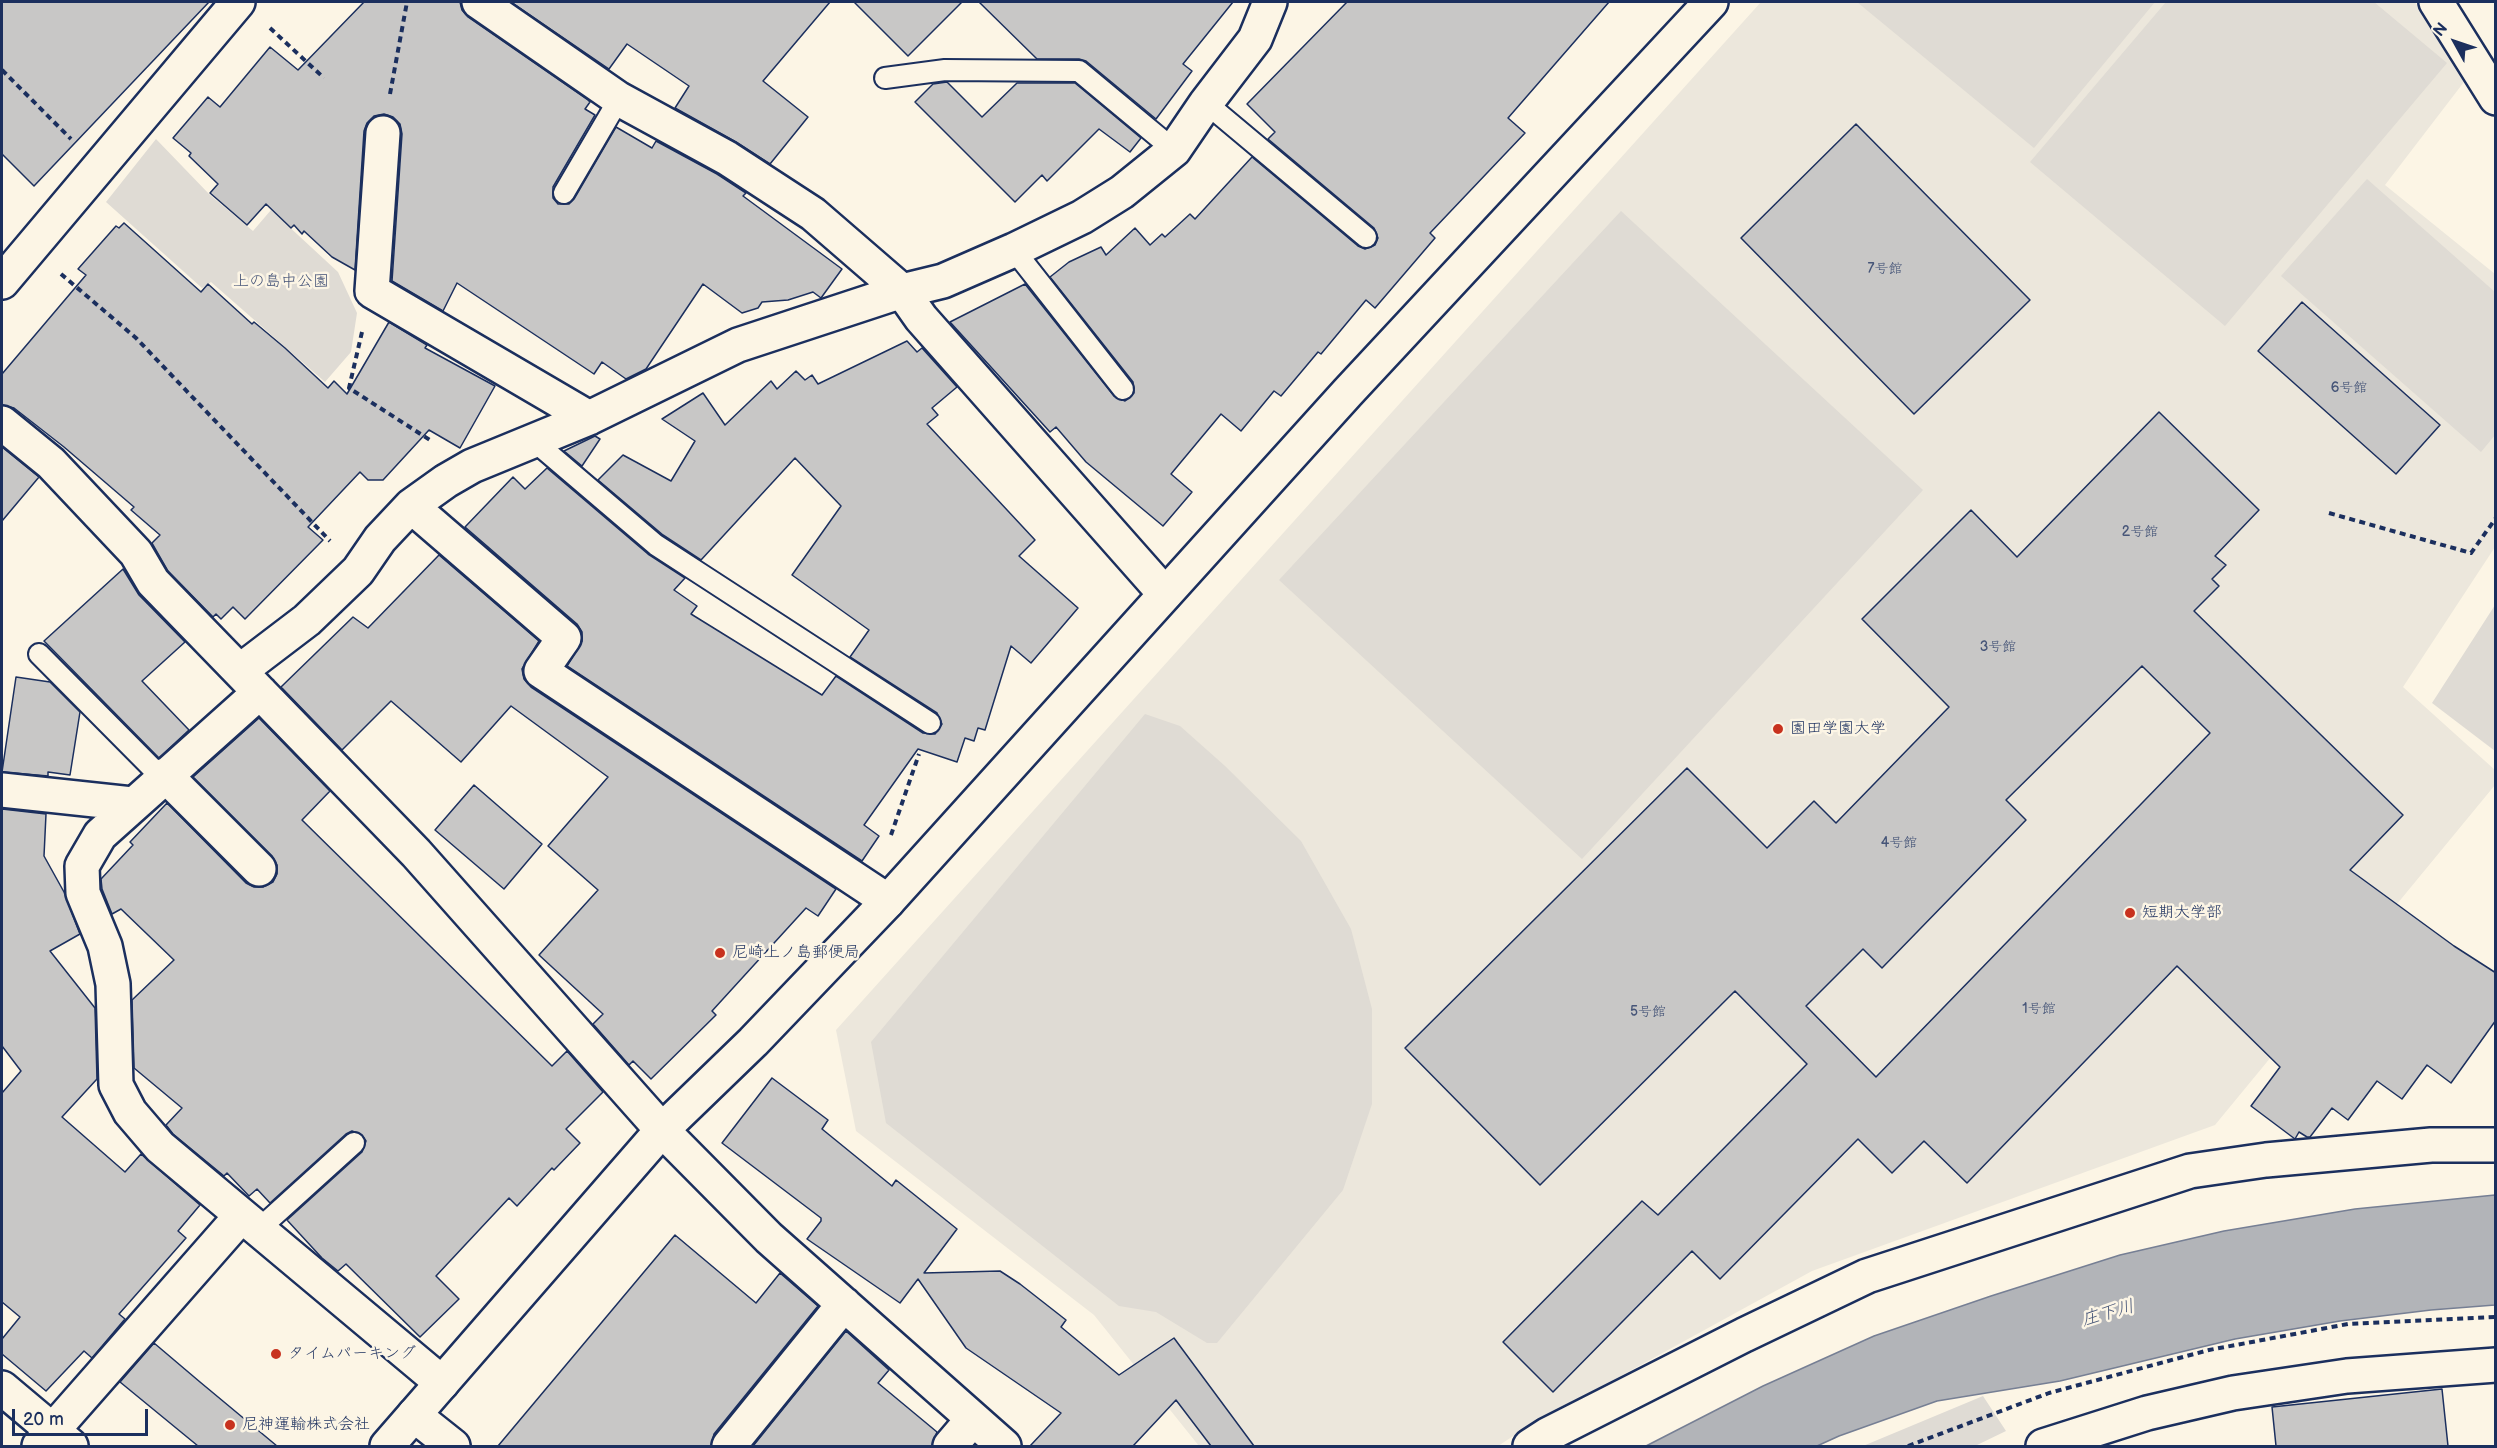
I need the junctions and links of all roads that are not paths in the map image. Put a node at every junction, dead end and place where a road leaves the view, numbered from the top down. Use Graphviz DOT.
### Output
graph roads {
  1 [pos="238,2"];
  2 [pos="479,2"];
  3 [pos="1270,2"];
  4 [pos="2436,2"];
  5 [pos="1704,4"];
  6 [pos="885,78"];
  7 [pos="2496,98"];
  8 [pos="620,99"];
  9 [pos="1206,103"];
  10 [pos="383,133"];
  11 [pos="1174,150"];
  12 [pos="564,193"];
  13 [pos="1366,237"];
  14 [pos="1014,250"];
  15 [pos="2,282"];
  16 [pos="902,291"];
  17 [pos="1123,389"];
  18 [pos="589,418"];
  19 [pos="2,423"];
  20 [pos="534,441"];
  21 [pos="411,506"];
  22 [pos="1165,594"];
  23 [pos="39,654"];
  24 [pos="250,681"];
  25 [pos="930,723"];
  26 [pos="164,777"];
  27 [pos="2,789"];
  28 [pos="132,804"];
  29 [pos="259,869"];
  30 [pos="888,901"];
  31 [pos="662,1130"];
  32 [pos="354,1143"];
  33 [pos="2496,1145"];
  34 [pos="250,1222"];
  35 [pos="844,1304"];
  36 [pos="2496,1365"];
  37 [pos="442,1383"];
  38 [pos="2,1388"];
  39 [pos="414,1415"];
  40 [pos="973,1419"];
  41 [pos="54,1441"];
  42 [pos="387,1446"];
  43 [pos="453,1446"];
  44 [pos="729,1446"];
  45 [pos="950,1446"];
  46 [pos="1004,1446"];
  47 [pos="1530,1446"];
  48 [pos="2043,1446"];
  1 -- 15 [label="street"];
  2 -- 8 [label="street"];
  3 -- 9 [label="street"];
  4 -- 7 [label="street"];
  5 -- 22 [label="street"];
  6 -- 11 [label="lane"];
  8 -- 12 [label="lane"];
  8 -- 16 [label="street"];
  9 -- 11 [label="street"];
  9 -- 13 [label="lane"];
  10 -- 18 [label="street"];
  11 -- 14 [label="street"];
  14 -- 16 [label="street"];
  14 -- 17 [label="lane"];
  16 -- 18 [label="street"];
  16 -- 22 [label="street"];
  18 -- 20 [label="street"];
  19 -- 24 [label="street"];
  20 -- 21 [label="street"];
  20 -- 25 [label="lane"];
  21 -- 24 [label="street"];
  21 -- 30 [label="street"];
  22 -- 30 [label="street"];
  23 -- 26 [label="lane"];
  24 -- 26 [label="street"];
  24 -- 31 [label="street"];
  26 -- 28 [label="street"];
  26 -- 29 [label="street"];
  27 -- 28 [label="street"];
  28 -- 34 [label="street"];
  30 -- 31 [label="street"];
  31 -- 35 [label="street"];
  31 -- 37 [label="street"];
  32 -- 34 [label="lane"];
  33 -- 47 [label="street"];
  34 -- 37 [label="street"];
  34 -- 41 [label="street"];
  35 -- 40 [label="street"];
  35 -- 44 [label="street"];
  36 -- 48 [label="street"];
  37 -- 39 [label="street"];
  38 -- 41 [label="street"];
  39 -- 42 [label="street"];
  39 -- 43 [label="street"];
  40 -- 45 [label="street"];
  40 -- 46 [label="street"];
}
